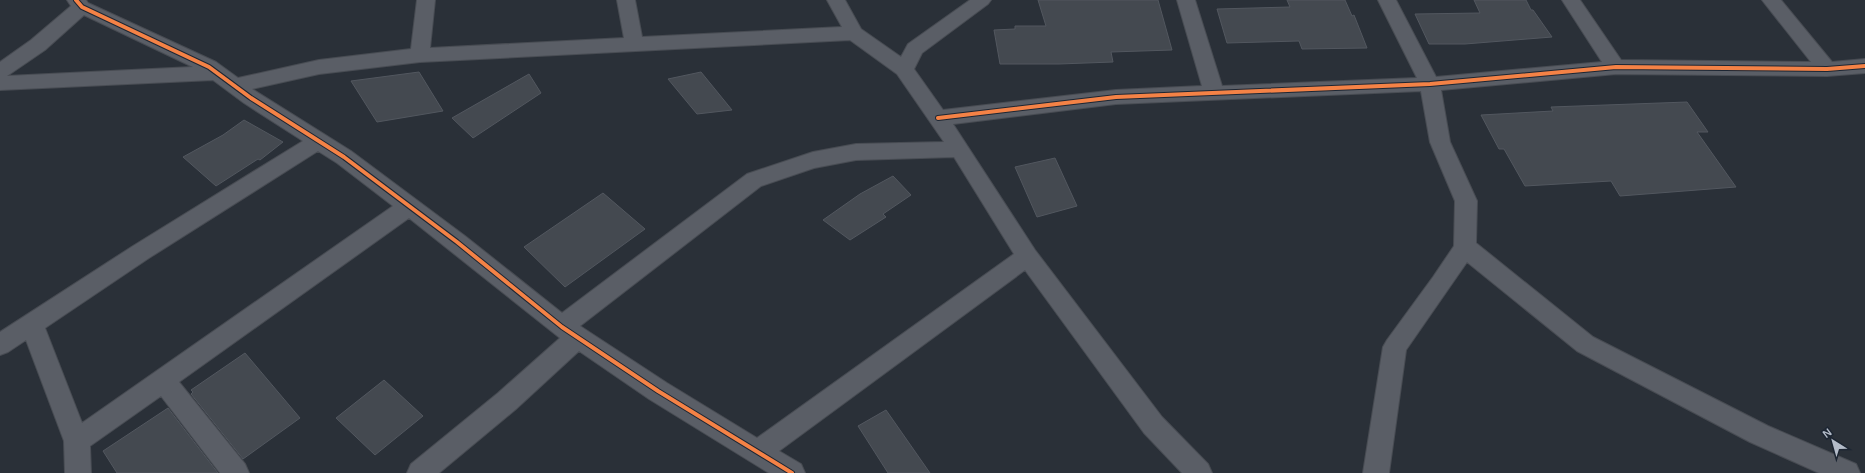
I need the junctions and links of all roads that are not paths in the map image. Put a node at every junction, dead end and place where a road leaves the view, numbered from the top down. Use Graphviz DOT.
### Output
graph roads {
  1 [pos="426,0"];
  2 [pos="626,0"];
  3 [pos="836,0"];
  4 [pos="982,0"];
  5 [pos="1186,0"];
  6 [pos="1387,0"];
  7 [pos="1571,0"];
  8 [pos="1771,0"];
  9 [pos="79,4"];
  10 [pos="854,33"];
  11 [pos="634,44"];
  12 [pos="420,55"];
  13 [pos="1865,66"];
  14 [pos="1616,67"];
  15 [pos="904,69"];
  16 [pos="1827,69"];
  17 [pos="0,71"];
  18 [pos="216,73"];
  19 [pos="0,83"];
  20 [pos="1430,84"];
  21 [pos="235,86"];
  22 [pos="1214,93"];
  23 [pos="938,118"];
  24 [pos="318,141"];
  25 [pos="960,149"];
  26 [pos="410,206"];
  27 [pos="1465,248"];
  28 [pos="1027,256"];
  29 [pos="32,324"];
  30 [pos="570,332"];
  31 [pos="0,345"];
  32 [pos="163,380"];
  33 [pos="77,441"];
  34 [pos="758,452"];
  35 [pos="78,473"];
  36 [pos="236,473"];
  37 [pos="420,473"];
  38 [pos="792,473"];
  39 [pos="1199,473"];
  40 [pos="1376,473"];
  41 [pos="1848,473"];
  1 -- 12 [label="street"];
  2 -- 11 [label="street"];
  3 -- 10 [label="street"];
  4 -- 15 [label="street"];
  5 -- 22 [label="street"];
  6 -- 20 [label="street"];
  7 -- 14 [label="street"];
  8 -- 16 [label="street"];
  9 -- 17 [label="street"];
  9 -- 18 [label="street"];
  10 -- 11 [label="street"];
  10 -- 15 [label="street"];
  11 -- 12 [label="street"];
  12 -- 21 [label="street"];
  13 -- 16 [label="street"];
  14 -- 16 [label="street"];
  14 -- 20 [label="street"];
  15 -- 23 [label="street"];
  18 -- 19 [label="street"];
  18 -- 21 [label="street"];
  20 -- 22 [label="street"];
  20 -- 27 [label="street"];
  21 -- 24 [label="street"];
  22 -- 23 [label="street"];
  23 -- 25 [label="street"];
  24 -- 26 [label="street"];
  24 -- 29 [label="street"];
  25 -- 28 [label="street"];
  25 -- 30 [label="street"];
  26 -- 30 [label="street"];
  26 -- 32 [label="street"];
  27 -- 40 [label="street"];
  27 -- 41 [label="street"];
  28 -- 34 [label="street"];
  28 -- 39 [label="street"];
  29 -- 31 [label="street"];
  29 -- 33 [label="street"];
  30 -- 34 [label="street"];
  30 -- 37 [label="street"];
  32 -- 33 [label="street"];
  32 -- 36 [label="street"];
  33 -- 35 [label="street"];
  34 -- 38 [label="street"];
}
